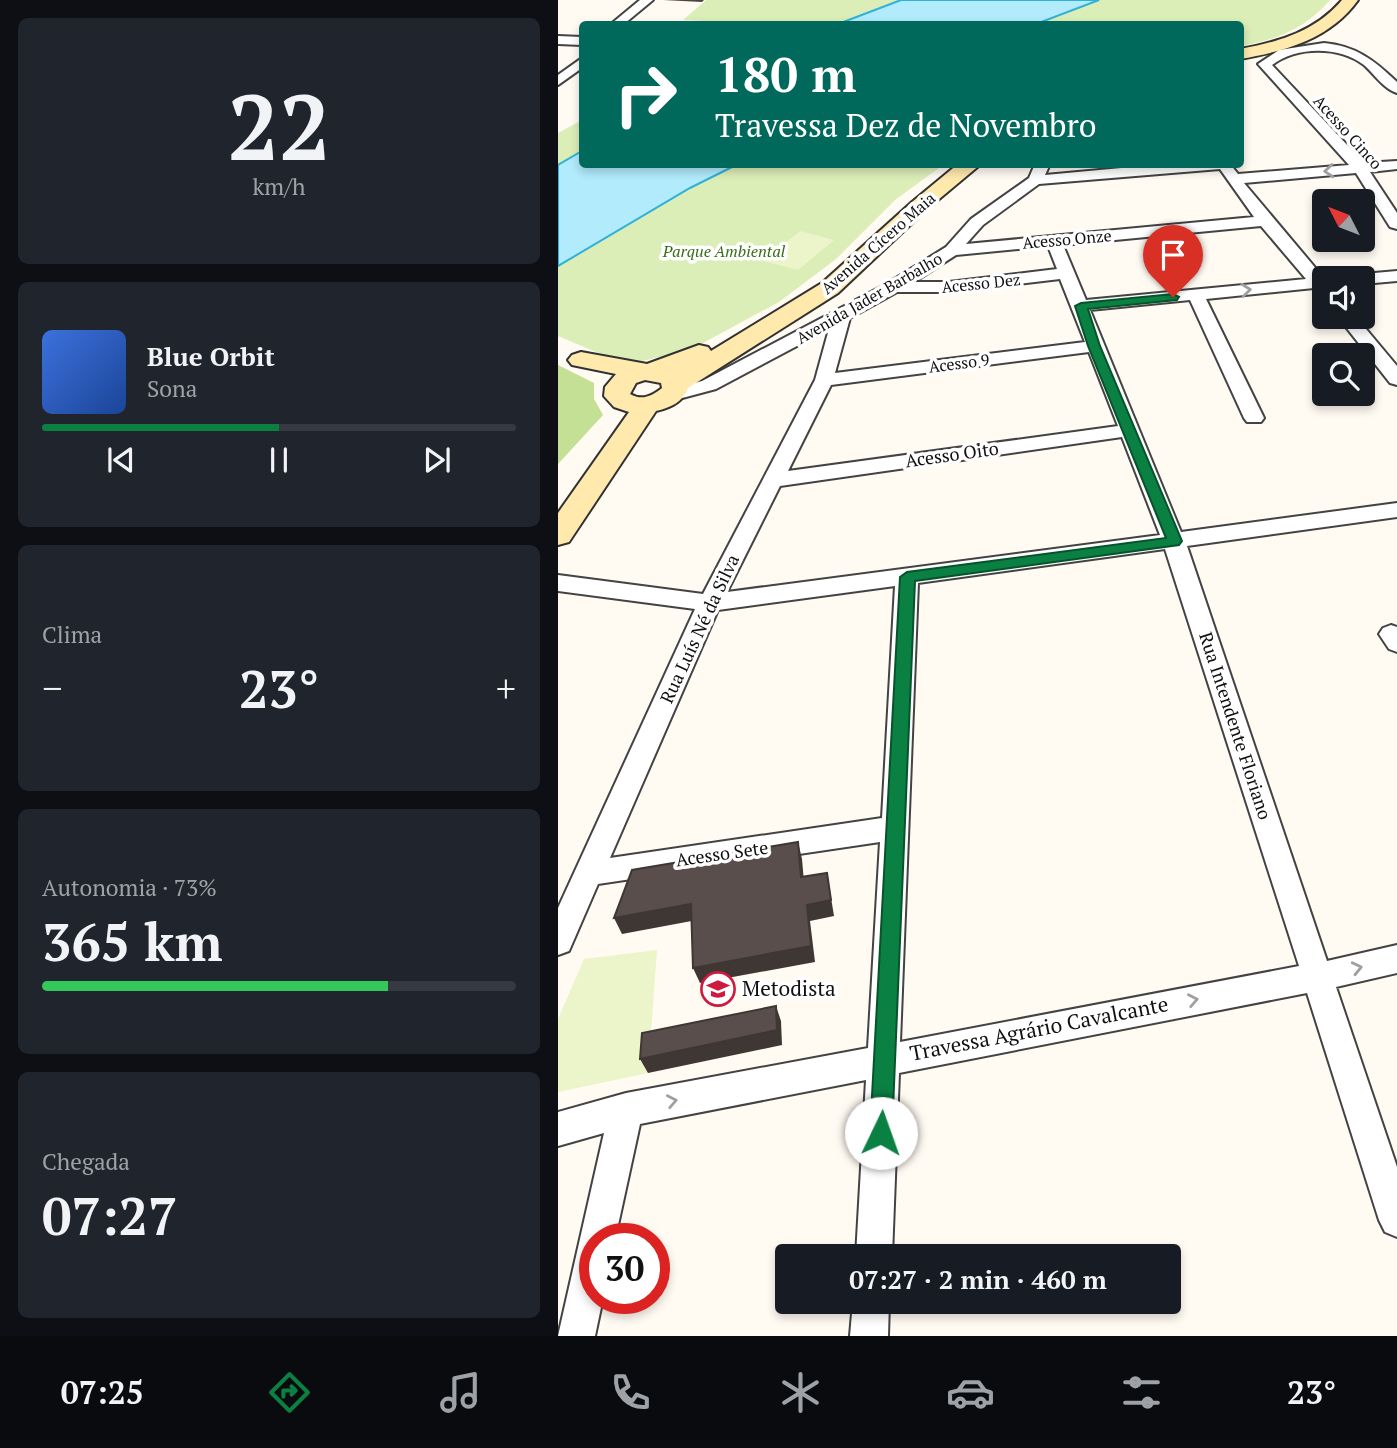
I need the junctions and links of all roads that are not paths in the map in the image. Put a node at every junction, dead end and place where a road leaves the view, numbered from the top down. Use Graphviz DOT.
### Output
graph roads {
  1 [pos="1337,0"];
  2 [pos="1350,0"];
  3 [pos="643,4"];
  4 [pos="622,21"];
  5 [pos="629,21"];
  6 [pos="558,40"];
  7 [pos="579,41"];
  8 [pos="1244,47"];
  9 [pos="1285,48"];
  10 [pos="579,53"];
  11 [pos="1244,53"];
  12 [pos="579,64"];
  13 [pos="558,69"];
  14 [pos="558,81"];
  15 [pos="1397,89"];
  16 [pos="1397,165"];
  17 [pos="948,168"];
  18 [pos="966,168"];
  19 [pos="1131,168"];
  20 [pos="1226,168"];
  21 [pos="1360,168"];
  22 [pos="1039,172"];
  23 [pos="1234,179"];
  24 [pos="1265,221"];
  25 [pos="1396,224"];
  26 [pos="1053,240"];
  27 [pos="952,250"];
  28 [pos="1312,272"];
  29 [pos="1067,273"];
  30 [pos="1397,276"];
  31 [pos="1375,278"];
  32 [pos="1312,285"];
  33 [pos="895,287"];
  34 [pos="1196,295"];
  35 [pos="1081,306"];
  36 [pos="841,318"];
  37 [pos="1357,329"];
  38 [pos="1094,346"];
  39 [pos="570,355"];
  40 [pos="647,372"];
  41 [pos="1397,379"];
  42 [pos="824,380"];
  43 [pos="646,394"];
  44 [pos="1254,418"];
  45 [pos="1130,430"];
  46 [pos="773,480"];
  47 [pos="558,499"];
  48 [pos="1397,510"];
  49 [pos="558,534"];
  50 [pos="1174,541"];
  51 [pos="907,577"];
  52 [pos="558,583"];
  53 [pos="710,603"];
  54 [pos="895,828"];
  55 [pos="590,873"];
  56 [pos="558,942"];
  57 [pos="1397,959"];
  58 [pos="1318,977"];
  59 [pos="885,1058"];
  60 [pos="626,1110"];
  61 [pos="558,1129"];
  62 [pos="1397,1220"];
  63 [pos="601,1223"];
  64 [pos="875,1244"];
  65 [pos="581,1314"];
  66 [pos="870,1314"];
  67 [pos="576,1336"];
  68 [pos="869,1336"];
  1 -- 8 [label="main road"];
  2 -- 9 [label="main road"];
  3 -- 4 [label="street"];
  3 -- 5 [label="street"];
  6 -- 7 [label="street"];
  9 -- 11 [label="main road"];
  9 -- 15 [label="street"];
  9 -- 21 [label="street, Acesso Cinco"];
  10 -- 13 [label="street"];
  12 -- 14 [label="street"];
  16 -- 21 [label="street"];
  17 -- 40 [label="main road, Avenida Cícero Maia"];
  18 -- 43 [label="main road, Avenida Cícero Maia"];
  19 -- 22 [label="street"];
  20 -- 23 [label="street"];
  21 -- 23 [label="street, one-way"];
  21 -- 25 [label="street, Acesso Cinco"];
  22 -- 27 [label="street, Avenida Jader Barbalho"];
  23 -- 24 [label="street"];
  24 -- 26 [label="street, Acesso Onze"];
  24 -- 28 [label="street"];
  26 -- 27 [label="street, Acesso Onze"];
  26 -- 29 [label="street, Rua Intendente Floriano"];
  27 -- 33 [label="street, Avenida Jader Barbalho"];
  29 -- 33 [label="street, Acesso Dez"];
  29 -- 35 [label="street, Rua Intendente Floriano"];
  30 -- 31 [label="street"];
  34 -- 32 [label="street, one-way"];
  33 -- 36 [label="street, Avenida Jader Barbalho"];
  34 -- 35 [label="street"];
  34 -- 44 [label="street"];
  35 -- 38 [label="street, Rua Intendente Floriano"];
  36 -- 42 [label="street, Rua Luís Né da Silva"];
  36 -- 43 [label="street, Avenida Jader Barbalho"];
  37 -- 41 [label="street"];
  38 -- 42 [label="street, Acesso 9"];
  38 -- 45 [label="street, Rua Intendente Floriano"];
  39 -- 40 [label="main road"];
  39 -- 43 [label="main road"];
  40 -- 43 [label="main road, Avenida Cícero Maia"];
  40 -- 43 [label="main road"];
  42 -- 46 [label="street, Rua Luís Né da Silva"];
  43 -- 47 [label="main road"];
  43 -- 49 [label="main road"];
  45 -- 46 [label="street, Acesso Oito"];
  45 -- 50 [label="street, Rua Intendente Floriano"];
  46 -- 53 [label="street, Rua Luís Né da Silva"];
  48 -- 50 [label="street"];
  50 -- 51 [label="street"];
  50 -- 58 [label="street, Rua Intendente Floriano"];
  51 -- 53 [label="street"];
  51 -- 54 [label="street"];
  52 -- 53 [label="street"];
  53 -- 55 [label="street, Rua Luís Né da Silva"];
  54 -- 55 [label="street, Acesso Sete"];
  54 -- 59 [label="street"];
  55 -- 56 [label="street, Rua Luís Né da Silva"];
  58 -- 57 [label="street, Travessa Agrário Cavalcante, one-way"];
  59 -- 58 [label="street, Travessa Agrário Cavalcante, one-way"];
  58 -- 62 [label="street, Rua Intendente Floriano"];
  60 -- 59 [label="street, Travessa Agrário Cavalcante, one-way"];
  59 -- 64 [label="street"];
  60 -- 61 [label="street, Travessa Agrário Cavalcante"];
  60 -- 63 [label="street"];
  65 -- 67 [label="street"];
  66 -- 68 [label="street"];
}
